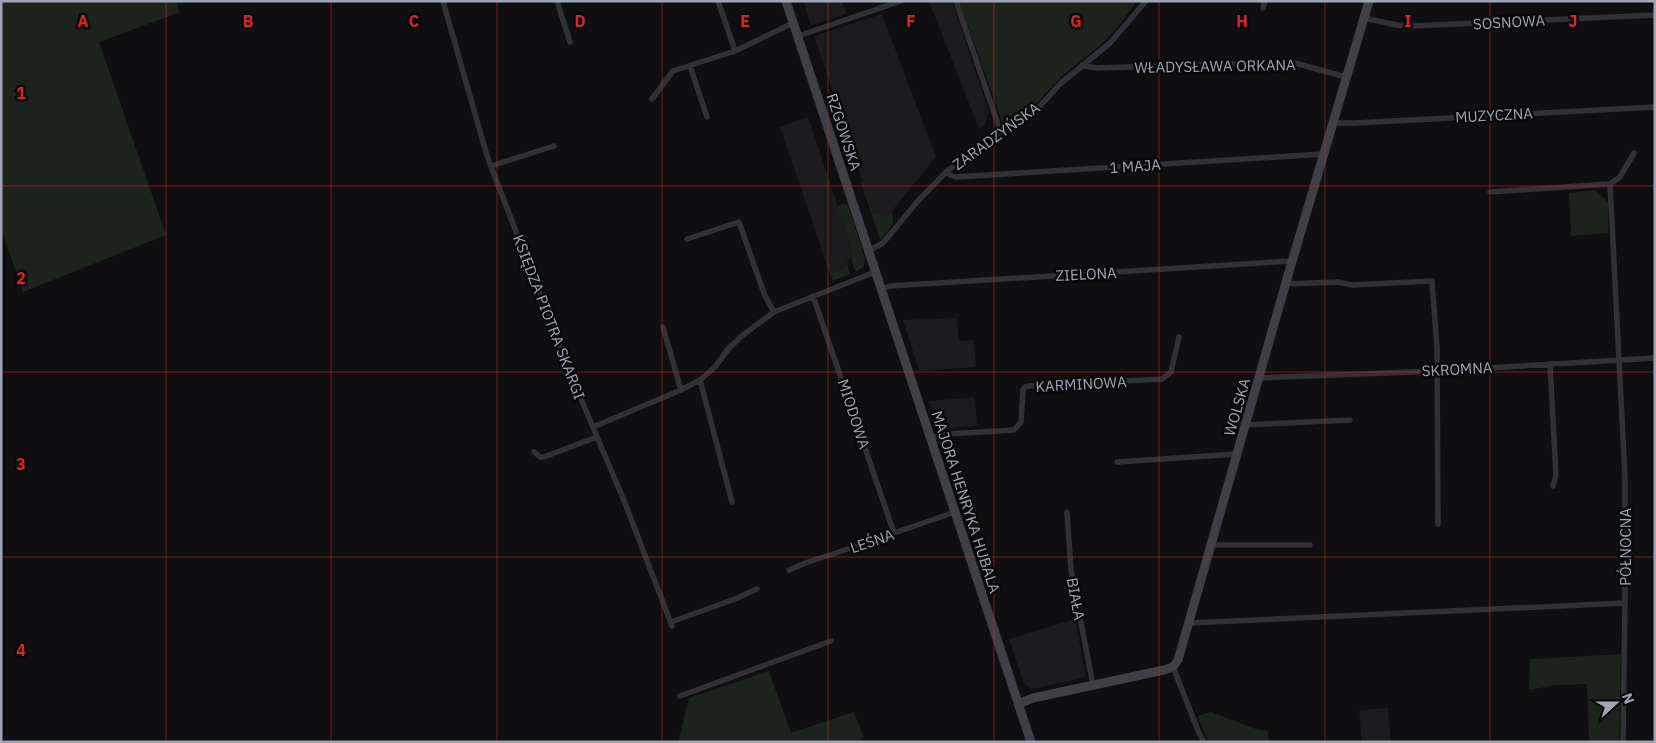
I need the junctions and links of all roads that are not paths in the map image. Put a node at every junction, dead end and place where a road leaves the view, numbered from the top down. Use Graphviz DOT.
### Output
graph roads {
  1 [pos="443,1"];
  2 [pos="556,1"];
  3 [pos="718,1"];
  4 [pos="786,1"];
  5 [pos="901,1"];
  6 [pos="956,1"];
  7 [pos="1146,1"];
  8 [pos="1369,1"];
  9 [pos="1655,15"];
  10 [pos="1364,18"];
  11 [pos="793,23"];
  12 [pos="798,36"];
  13 [pos="570,42"];
  14 [pos="735,51"];
  15 [pos="1082,65"];
  16 [pos="690,66"];
  17 [pos="1346,77"];
  18 [pos="652,99"];
  19 [pos="1655,107"];
  20 [pos="707,117"];
  21 [pos="1333,123"];
  22 [pos="1001,133"];
  23 [pos="554,146"];
  24 [pos="1634,153"];
  25 [pos="1324,154"];
  26 [pos="491,166"];
  27 [pos="946,172"];
  28 [pos="1610,184"];
  29 [pos="1490,192"];
  30 [pos="687,239"];
  31 [pos="868,251"];
  32 [pos="1292,262"];
  33 [pos="875,272"];
  34 [pos="1286,284"];
  35 [pos="881,289"];
  36 [pos="813,296"];
  37 [pos="774,312"];
  38 [pos="663,327"];
  39 [pos="1180,337"];
  40 [pos="1655,358"];
  41 [pos="1620,361"];
  42 [pos="1550,364"];
  43 [pos="1436,370"];
  44 [pos="1260,378"];
  45 [pos="700,380"];
  46 [pos="681,390"];
  47 [pos="1350,420"];
  48 [pos="1246,425"];
  49 [pos="593,427"];
  50 [pos="597,437"];
  51 [pos="930,438"];
  52 [pos="534,452"];
  53 [pos="1237,454"];
  54 [pos="1117,462"];
  55 [pos="1553,486"];
  56 [pos="732,502"];
  57 [pos="955,512"];
  58 [pos="1067,512"];
  59 [pos="1438,524"];
  60 [pos="894,533"];
  61 [pos="1310,544"];
  62 [pos="1212,545"];
  63 [pos="789,570"];
  64 [pos="757,589"];
  65 [pos="1625,603"];
  66 [pos="1189,623"];
  67 [pos="831,641"];
  68 [pos="1172,667"];
  69 [pos="1093,685"];
  70 [pos="680,696"];
  71 [pos="1018,704"];
  72 [pos="1031,742"];
  73 [pos="1204,742"];
  74 [pos="1622,742"];
  1 -- 26 [label="street, KSIĘDZA PIOTRA SKARGI"];
  2 -- 13 [label="street"];
  3 -- 14 [label="street"];
  4 -- 11 [label="street, RZGOWSKA"];
  5 -- 12 [label="street"];
  6 -- 22 [label="street"];
  7 -- 15 [label="street, ZARADZYŃSKA"];
  8 -- 10 [label="street, WOLSKA"];
  9 -- 10 [label="street, SOSNOWA"];
  10 -- 17 [label="street, WOLSKA"];
  11 -- 12 [label="street, RZGOWSKA"];
  11 -- 14 [label="street"];
  12 -- 31 [label="street, RZGOWSKA"];
  14 -- 16 [label="street"];
  15 -- 17 [label="street, WŁADYSŁAWA ORKANA"];
  15 -- 22 [label="street, ZARADZYŃSKA"];
  16 -- 18 [label="street"];
  16 -- 20 [label="street"];
  17 -- 21 [label="street, WOLSKA"];
  19 -- 21 [label="street, MUZYCZNA"];
  21 -- 25 [label="street, WOLSKA"];
  22 -- 27 [label="street, ZARADZYŃSKA"];
  23 -- 26 [label="street"];
  24 -- 28 [label="street"];
  25 -- 27 [label="street, 1 MAJA"];
  25 -- 32 [label="street, WOLSKA"];
  26 -- 49 [label="street, KSIĘDZA PIOTRA SKARGI"];
  27 -- 31 [label="street, ZARADZYŃSKA"];
  28 -- 29 [label="street"];
  28 -- 41 [label="street, PÓŁNOCNA"];
  30 -- 37 [label="street"];
  31 -- 33 [label="street, RZGOWSKA"];
  32 -- 34 [label="street, WOLSKA"];
  32 -- 35 [label="street, ZIELONA"];
  33 -- 35 [label="street, MAJORA HENRYKA HUBALA"];
  33 -- 36 [label="street"];
  34 -- 43 [label="street"];
  34 -- 44 [label="street, WOLSKA"];
  35 -- 51 [label="street, MAJORA HENRYKA HUBALA"];
  36 -- 37 [label="street"];
  36 -- 60 [label="street, MIODOWA"];
  37 -- 45 [label="street"];
  38 -- 46 [label="street"];
  39 -- 51 [label="street, KARMINOWA"];
  40 -- 41 [label="street, SKROMNA"];
  41 -- 42 [label="street, SKROMNA"];
  41 -- 65 [label="street, PÓŁNOCNA"];
  42 -- 43 [label="street, SKROMNA"];
  42 -- 55 [label="street"];
  43 -- 44 [label="street, SKROMNA"];
  43 -- 59 [label="street"];
  44 -- 48 [label="street, WOLSKA"];
  45 -- 46 [label="street"];
  45 -- 56 [label="street"];
  46 -- 49 [label="street"];
  47 -- 48 [label="street"];
  48 -- 53 [label="street, WOLSKA"];
  49 -- 50 [label="street, KSIĘDZA PIOTRA SKARGI"];
  50 -- 52 [label="street"];
  50 -- 64 [label="street, KSIĘDZA PIOTRA SKARGI"];
  51 -- 57 [label="street, MAJORA HENRYKA HUBALA"];
  53 -- 54 [label="street"];
  53 -- 62 [label="street, WOLSKA"];
  57 -- 60 [label="street, LEŚNA"];
  57 -- 71 [label="street, MAJORA HENRYKA HUBALA"];
  58 -- 69 [label="street, BIAŁA"];
  60 -- 63 [label="street, LEŚNA"];
  61 -- 62 [label="street"];
  62 -- 66 [label="street, WOLSKA"];
  65 -- 66 [label="street, PÓŁNOCNA"];
  65 -- 74 [label="street"];
  66 -- 68 [label="street, WOLSKA"];
  67 -- 70 [label="street"];
  68 -- 69 [label="street"];
  68 -- 73 [label="street"];
  69 -- 71 [label="street"];
  71 -- 72 [label="street, MAJORA HENRYKA HUBALA"];
}
